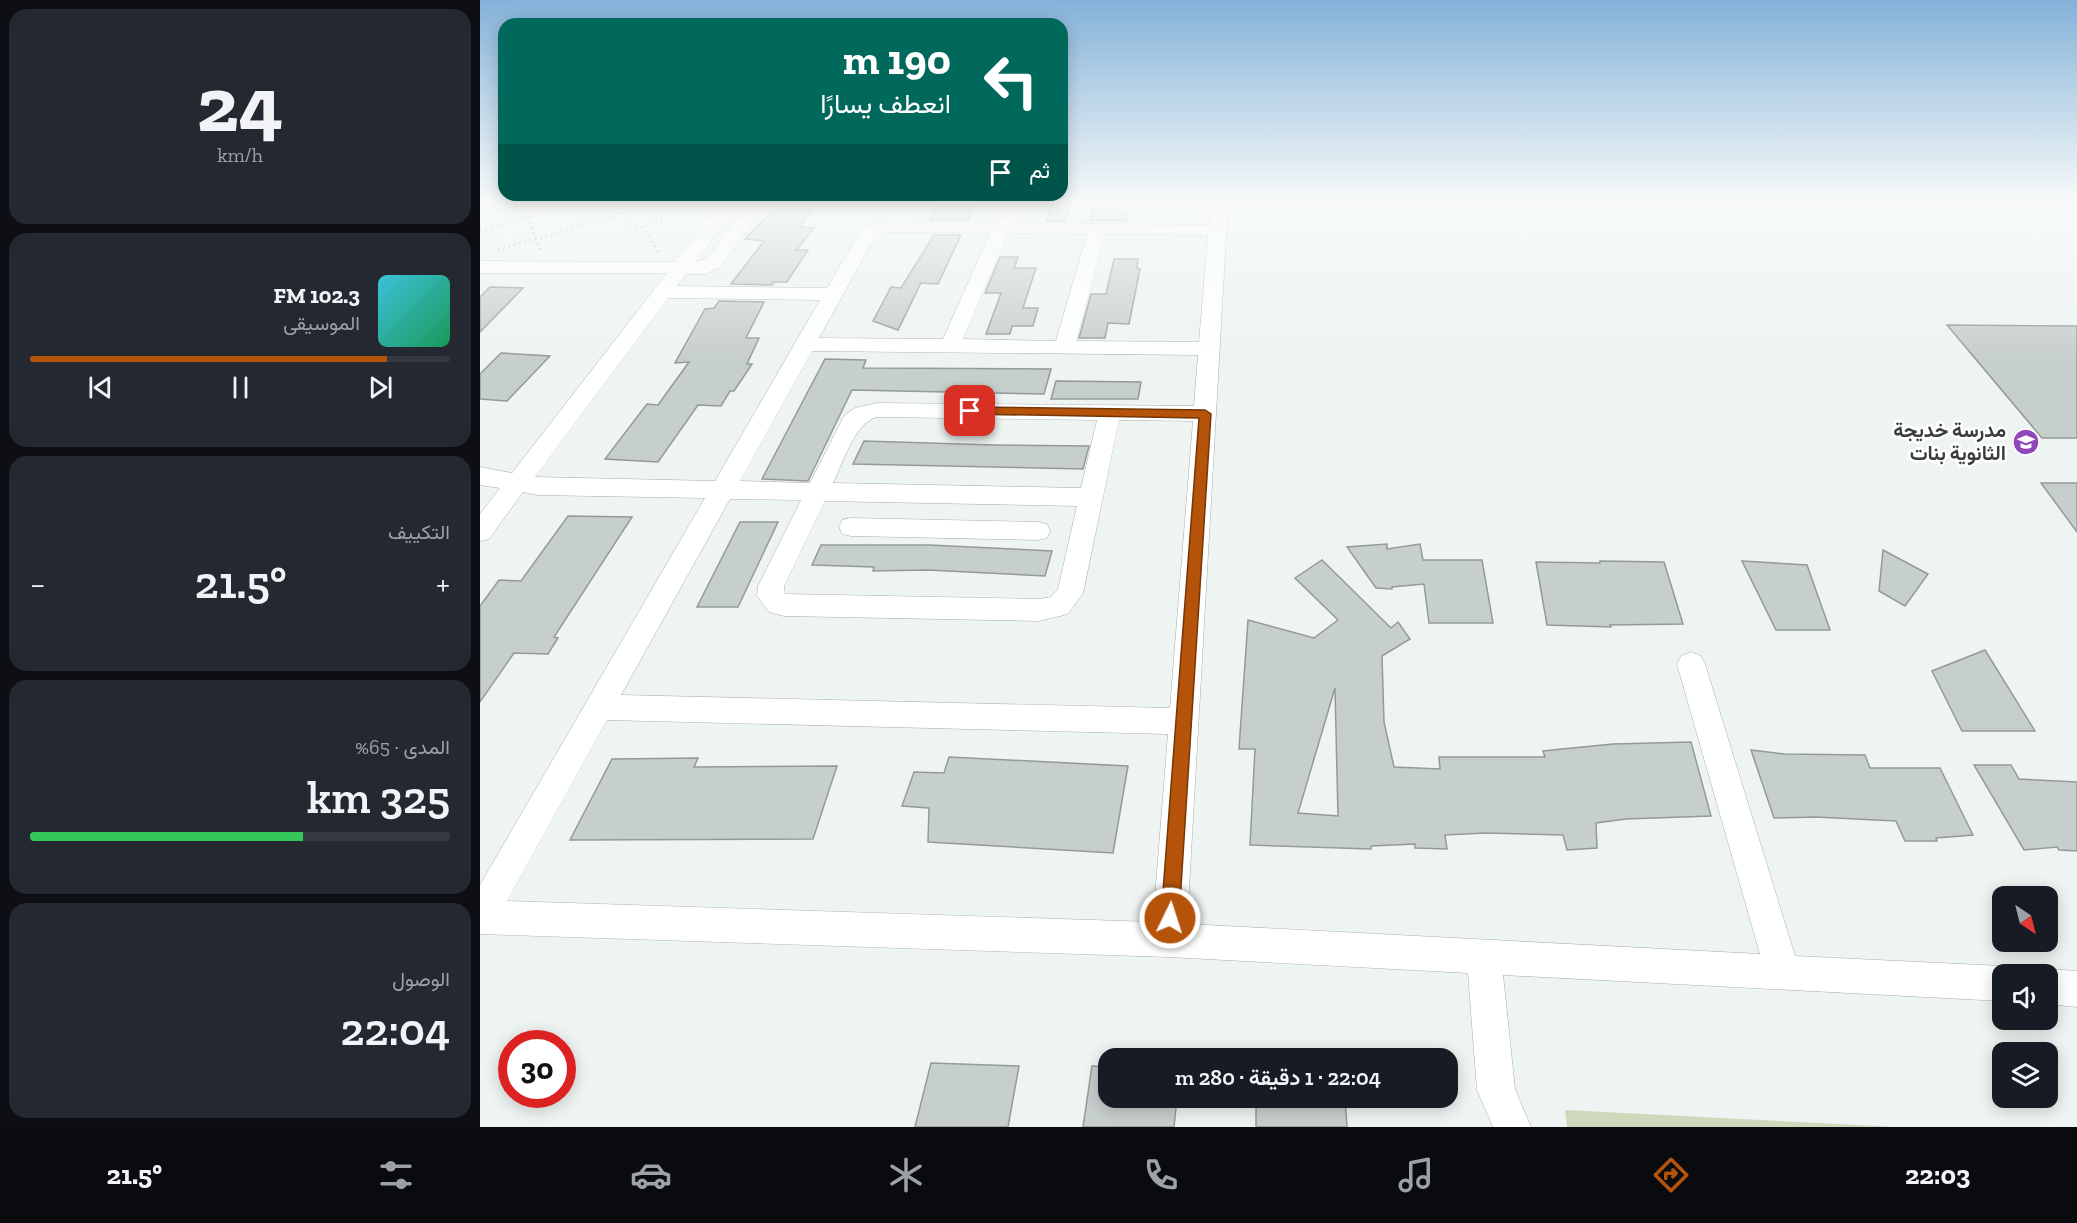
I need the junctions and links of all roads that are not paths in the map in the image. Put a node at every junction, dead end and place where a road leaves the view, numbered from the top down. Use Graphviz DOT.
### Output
graph roads {
  1 [pos="686,255"];
  2 [pos="720,255"];
  3 [pos="855,255"];
  4 [pos="988,255"];
  5 [pos="1090,255"];
  6 [pos="1215,255"];
  7 [pos="488,267"];
  8 [pos="674,269"];
  9 [pos="662,292"];
  10 [pos="834,294"];
  11 [pos="807,344"];
  12 [pos="950,346"];
  13 [pos="1064,347"];
  14 [pos="1209,349"];
  15 [pos="1110,413"];
  16 [pos="1205,414"];
  17 [pos="480,476"];
  18 [pos="518,483"];
  19 [pos="722,489"];
  20 [pos="817,492"];
  21 [pos="908,494"];
  22 [pos="1005,495"];
  23 [pos="1092,497"];
  24 [pos="851,527"];
  25 [pos="894,528"];
  26 [pos="995,530"];
  27 [pos="1038,531"];
  28 [pos="480,532"];
  29 [pos="1691,664"];
  30 [pos="600,706"];
  31 [pos="1184,721"];
  32 [pos="480,917"];
  33 [pos="1169,940"];
  34 [pos="1484,955"];
  35 [pos="1782,971"];
  36 [pos="1992,983"];
  37 [pos="2058,988"];
  38 [pos="2077,989"];
  39 [pos="1512,1127"];
  1 -- 8 [label="street"];
  2 -- 8 [label="street"];
  3 -- 10 [label="street"];
  4 -- 12 [label="street"];
  5 -- 13 [label="street"];
  6 -- 14 [label="street"];
  7 -- 8 [label="street"];
  8 -- 9 [label="street"];
  9 -- 10 [label="street"];
  9 -- 18 [label="street"];
  10 -- 11 [label="street"];
  11 -- 12 [label="street"];
  11 -- 19 [label="street"];
  12 -- 13 [label="street"];
  13 -- 14 [label="street"];
  14 -- 16 [label="street"];
  15 -- 16 [label="street"];
  15 -- 20 [label="street"];
  15 -- 23 [label="street"];
  16 -- 31 [label="street"];
  17 -- 18 [label="street"];
  18 -- 19 [label="street"];
  18 -- 28 [label="street"];
  19 -- 20 [label="street"];
  19 -- 30 [label="street"];
  20 -- 21 [label="street"];
  20 -- 23 [label="street"];
  21 -- 22 [label="street"];
  21 -- 25 [label="street"];
  22 -- 23 [label="street"];
  22 -- 26 [label="street"];
  24 -- 25 [label="street"];
  25 -- 26 [label="street"];
  26 -- 27 [label="street"];
  29 -- 35 [label="street"];
  30 -- 31 [label="street"];
  30 -- 32 [label="street"];
  31 -- 33 [label="street"];
  32 -- 33 [label="street"];
  33 -- 34 [label="street"];
  34 -- 35 [label="street"];
  34 -- 39 [label="street"];
  35 -- 36 [label="street"];
  37 -- 38 [label="street"];
}
